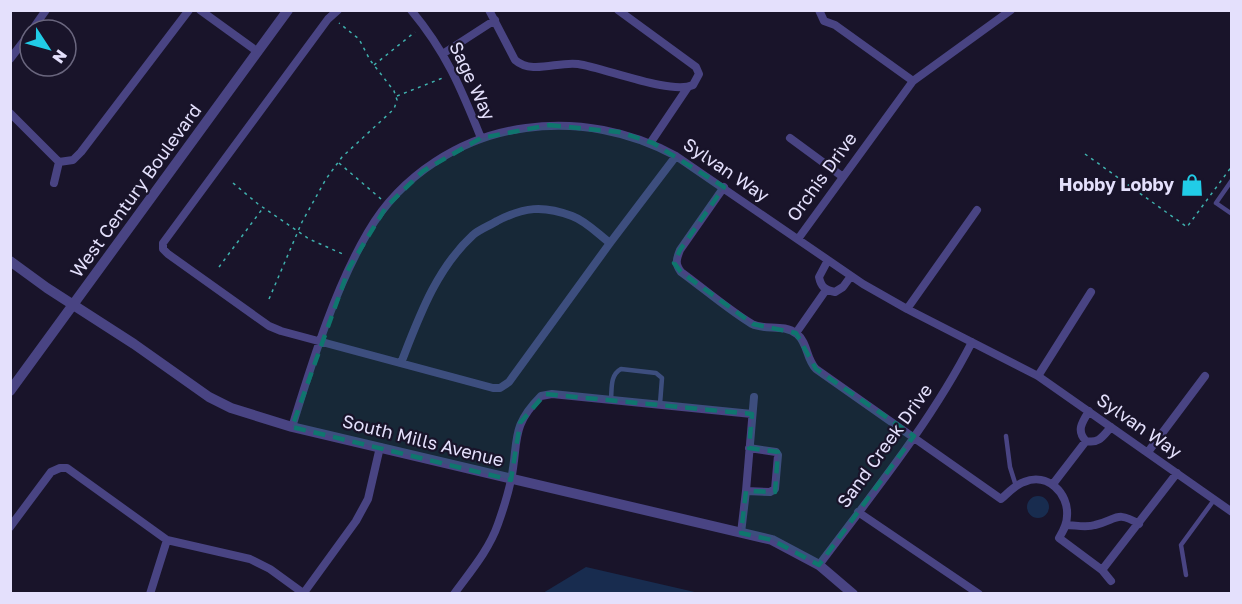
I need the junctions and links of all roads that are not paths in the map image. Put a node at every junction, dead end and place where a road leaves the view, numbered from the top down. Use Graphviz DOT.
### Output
graph roads {
  1 [pos="189,10"];
  2 [pos="200,10"];
  3 [pos="288,10"];
  4 [pos="411,10"];
  5 [pos="489,10"];
  6 [pos="618,10"];
  7 [pos="819,10"];
  8 [pos="1011,10"];
  9 [pos="335,13"];
  10 [pos="495,20"];
  11 [pos="258,52"];
  12 [pos="444,53"];
  13 [pos="913,81"];
  14 [pos="688,87"];
  15 [pos="10,113"];
  16 [pos="481,138"];
  17 [pos="790,138"];
  18 [pos="651,142"];
  19 [pos="676,156"];
  20 [pos="59,162"];
  21 [pos="843,177"];
  22 [pos="1232,180"];
  23 [pos="54,183"];
  24 [pos="724,187"];
  25 [pos="977,210"];
  26 [pos="1232,214"];
  27 [pos="798,239"];
  28 [pos="610,243"];
  29 [pos="10,261"];
  30 [pos="828,261"];
  31 [pos="850,276"];
  32 [pos="826,290"];
  33 [pos="1091,292"];
  34 [pos="75,304"];
  35 [pos="907,309"];
  36 [pos="796,333"];
  37 [pos="972,342"];
  38 [pos="319,343"];
  39 [pos="401,363"];
  40 [pos="1038,376"];
  41 [pos="1205,376"];
  42 [pos="10,391"];
  43 [pos="754,397"];
  44 [pos="611,399"];
  45 [pos="660,404"];
  46 [pos="1089,411"];
  47 [pos="752,414"];
  48 [pos="292,427"];
  49 [pos="1112,427"];
  50 [pos="914,436"];
  51 [pos="1006,436"];
  52 [pos="1086,441"];
  53 [pos="380,447"];
  54 [pos="749,448"];
  55 [pos="1148,452"];
  56 [pos="1178,473"];
  57 [pos="511,480"];
  58 [pos="1053,484"];
  59 [pos="1016,486"];
  60 [pos="746,491"];
  61 [pos="1214,500"];
  62 [pos="858,512"];
  63 [pos="1232,512"];
  64 [pos="1139,524"];
  65 [pos="1066,525"];
  66 [pos="10,527"];
  67 [pos="741,533"];
  68 [pos="167,540"];
  69 [pos="819,565"];
  70 [pos="1102,570"];
  71 [pos="1186,575"];
  72 [pos="1111,581"];
  73 [pos="303,593"];
  74 [pos="150,594"];
  75 [pos="454,594"];
  76 [pos="853,594"];
  77 [pos="979,594"];
  1 -- 20 [label="street"];
  2 -- 11 [label="street"];
  3 -- 11 [label="street, West Century Boulevard"];
  4 -- 12 [label="street, Sage Way"];
  5 -- 10 [label="street"];
  6 -- 14 [label="street"];
  7 -- 13 [label="street"];
  8 -- 13 [label="street"];
  9 -- 38 [label="street"];
  10 -- 12 [label="street"];
  10 -- 14 [label="street"];
  11 -- 34 [label="street, West Century Boulevard"];
  12 -- 16 [label="street, Sage Way"];
  13 -- 21 [label="street, Orchis Drive"];
  14 -- 18 [label="street"];
  15 -- 20 [label="street"];
  16 -- 18 [label="street, Sylvan Way"];
  16 -- 38 [label="street, Sylvan Way"];
  17 -- 21 [label="street"];
  18 -- 19 [label="street, Sylvan Way"];
  19 -- 24 [label="street, Sylvan Way"];
  19 -- 28 [label="street"];
  20 -- 23 [label="street"];
  21 -- 27 [label="street, Orchis Drive"];
  22 -- 26 [label="lane"];
  24 -- 27 [label="street, Sylvan Way"];
  24 -- 36 [label="street"];
  25 -- 35 [label="street"];
  27 -- 30 [label="street, Sylvan Way"];
  28 -- 39 [label="street"];
  28 -- 39 [label="street"];
  29 -- 34 [label="street, South Mills Avenue"];
  30 -- 31 [label="street, Sylvan Way"];
  30 -- 32 [label="street"];
  31 -- 32 [label="street"];
  31 -- 35 [label="street, Sylvan Way"];
  32 -- 36 [label="street"];
  33 -- 40 [label="street"];
  34 -- 42 [label="street, West Century Boulevard"];
  34 -- 48 [label="street, South Mills Avenue"];
  35 -- 37 [label="street, Sylvan Way"];
  36 -- 50 [label="street"];
  37 -- 40 [label="street, Sylvan Way"];
  37 -- 50 [label="street, Sand Creek Drive"];
  38 -- 39 [label="street"];
  38 -- 48 [label="street, Sylvan Way"];
  40 -- 46 [label="street, Sylvan Way"];
  41 -- 55 [label="street"];
  43 -- 47 [label="street"];
  44 -- 45 [label="street"];
  44 -- 45 [label="lane"];
  44 -- 57 [label="street"];
  45 -- 47 [label="street"];
  46 -- 49 [label="street, Sylvan Way"];
  46 -- 52 [label="street"];
  47 -- 54 [label="street"];
  48 -- 53 [label="street, South Mills Avenue"];
  49 -- 52 [label="street"];
  49 -- 55 [label="street, Sylvan Way"];
  50 -- 59 [label="street"];
  50 -- 62 [label="street, Sand Creek Drive"];
  51 -- 59 [label="lane"];
  52 -- 58 [label="street"];
  53 -- 57 [label="street, South Mills Avenue"];
  53 -- 73 [label="street"];
  54 -- 60 [label="street"];
  54 -- 60 [label="street"];
  55 -- 56 [label="street, Sylvan Way"];
  56 -- 61 [label="street, Sylvan Way"];
  56 -- 64 [label="street"];
  57 -- 67 [label="street, South Mills Avenue"];
  57 -- 75 [label="street"];
  58 -- 59 [label="street"];
  58 -- 65 [label="street"];
  60 -- 67 [label="street"];
  61 -- 63 [label="street, Sylvan Way"];
  61 -- 71 [label="lane"];
  62 -- 69 [label="street, Sand Creek Drive"];
  62 -- 77 [label="street"];
  64 -- 65 [label="street"];
  64 -- 70 [label="street"];
  65 -- 70 [label="street"];
  66 -- 68 [label="street"];
  67 -- 69 [label="street, South Mills Avenue"];
  68 -- 73 [label="street"];
  68 -- 74 [label="street"];
  69 -- 76 [label="street, South Mills Avenue"];
  70 -- 72 [label="street"];
}
